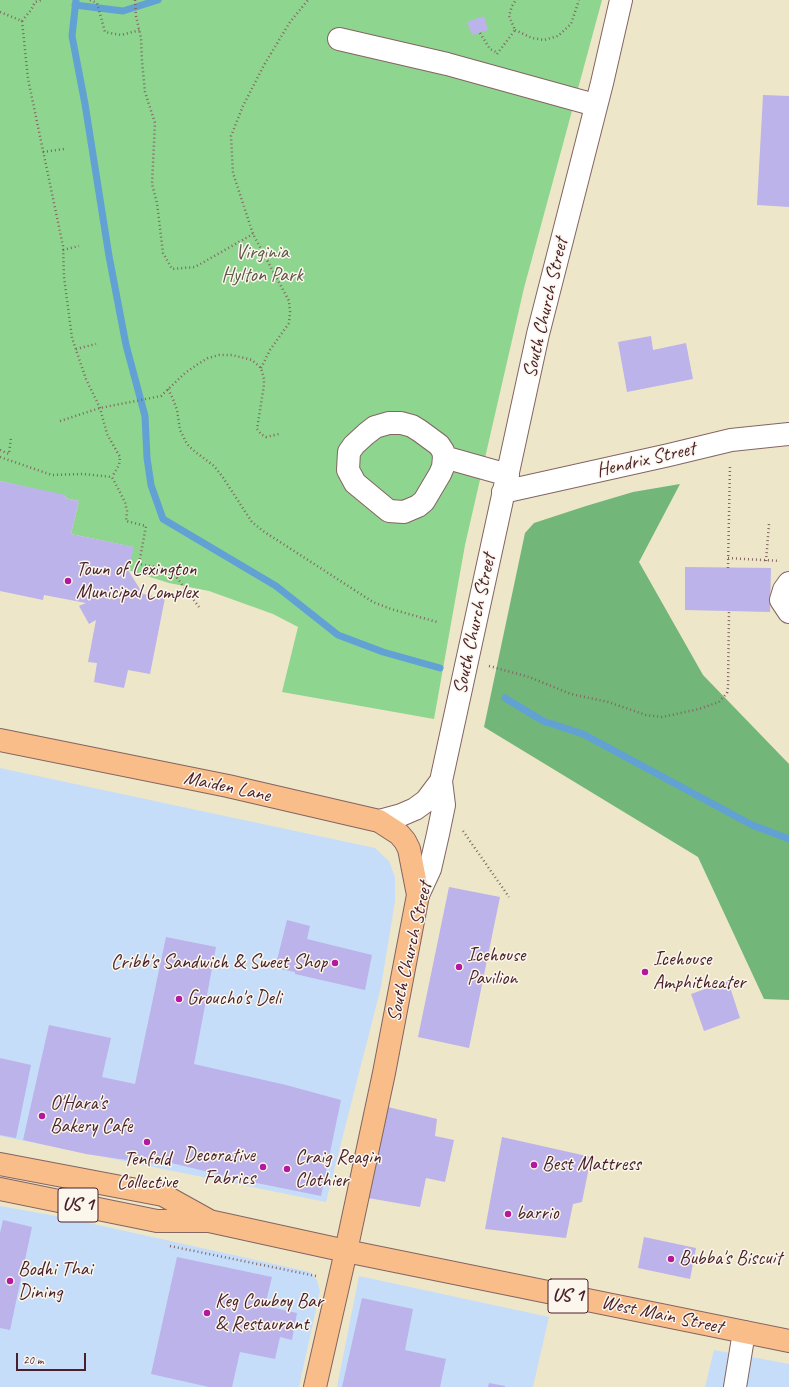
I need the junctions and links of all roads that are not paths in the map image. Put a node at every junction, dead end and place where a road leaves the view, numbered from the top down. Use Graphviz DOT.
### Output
graph roads {
  1 [pos="621,0"];
  2 [pos="340,39"];
  3 [pos="595,105"];
  4 [pos="789,434"];
  5 [pos="444,457"];
  6 [pos="506,483"];
  7 [pos="789,583"];
  8 [pos="789,612"];
  9 [pos="0,740"];
  10 [pos="441,782"];
  11 [pos="379,821"];
  12 [pos="418,895"];
  13 [pos="0,1164"];
  14 [pos="0,1189"];
  15 [pos="209,1221"];
  16 [pos="346,1250"];
  17 [pos="744,1332"];
  18 [pos="789,1341"];
  19 [pos="315,1387"];
  20 [pos="735,1387"];
  1 -- 3 [label="street, South Church Street"];
  2 -- 3 [label="street"];
  3 -- 6 [label="street, South Church Street"];
  4 -- 6 [label="street, Hendrix Street"];
  5 -- 5 [label="street"];
  5 -- 6 [label="street"];
  6 -- 10 [label="street, South Church Street"];
  7 -- 8 [label="street"];
  9 -- 11 [label="main road, Maiden Lane"];
  10 -- 11 [label="street, Maiden Lane"];
  10 -- 12 [label="street, South Church Street"];
  11 -- 12 [label="main road"];
  12 -- 16 [label="main road, South Church Street"];
  13 -- 15 [label="main road"];
  14 -- 15 [label="main road, US 1"];
  15 -- 16 [label="main road, US 1"];
  16 -- 17 [label="main road, West Main Street / US 1"];
  16 -- 19 [label="main road, South Church Street"];
  17 -- 18 [label="main road, West Main Street / US 1"];
  17 -- 20 [label="street"];
}
